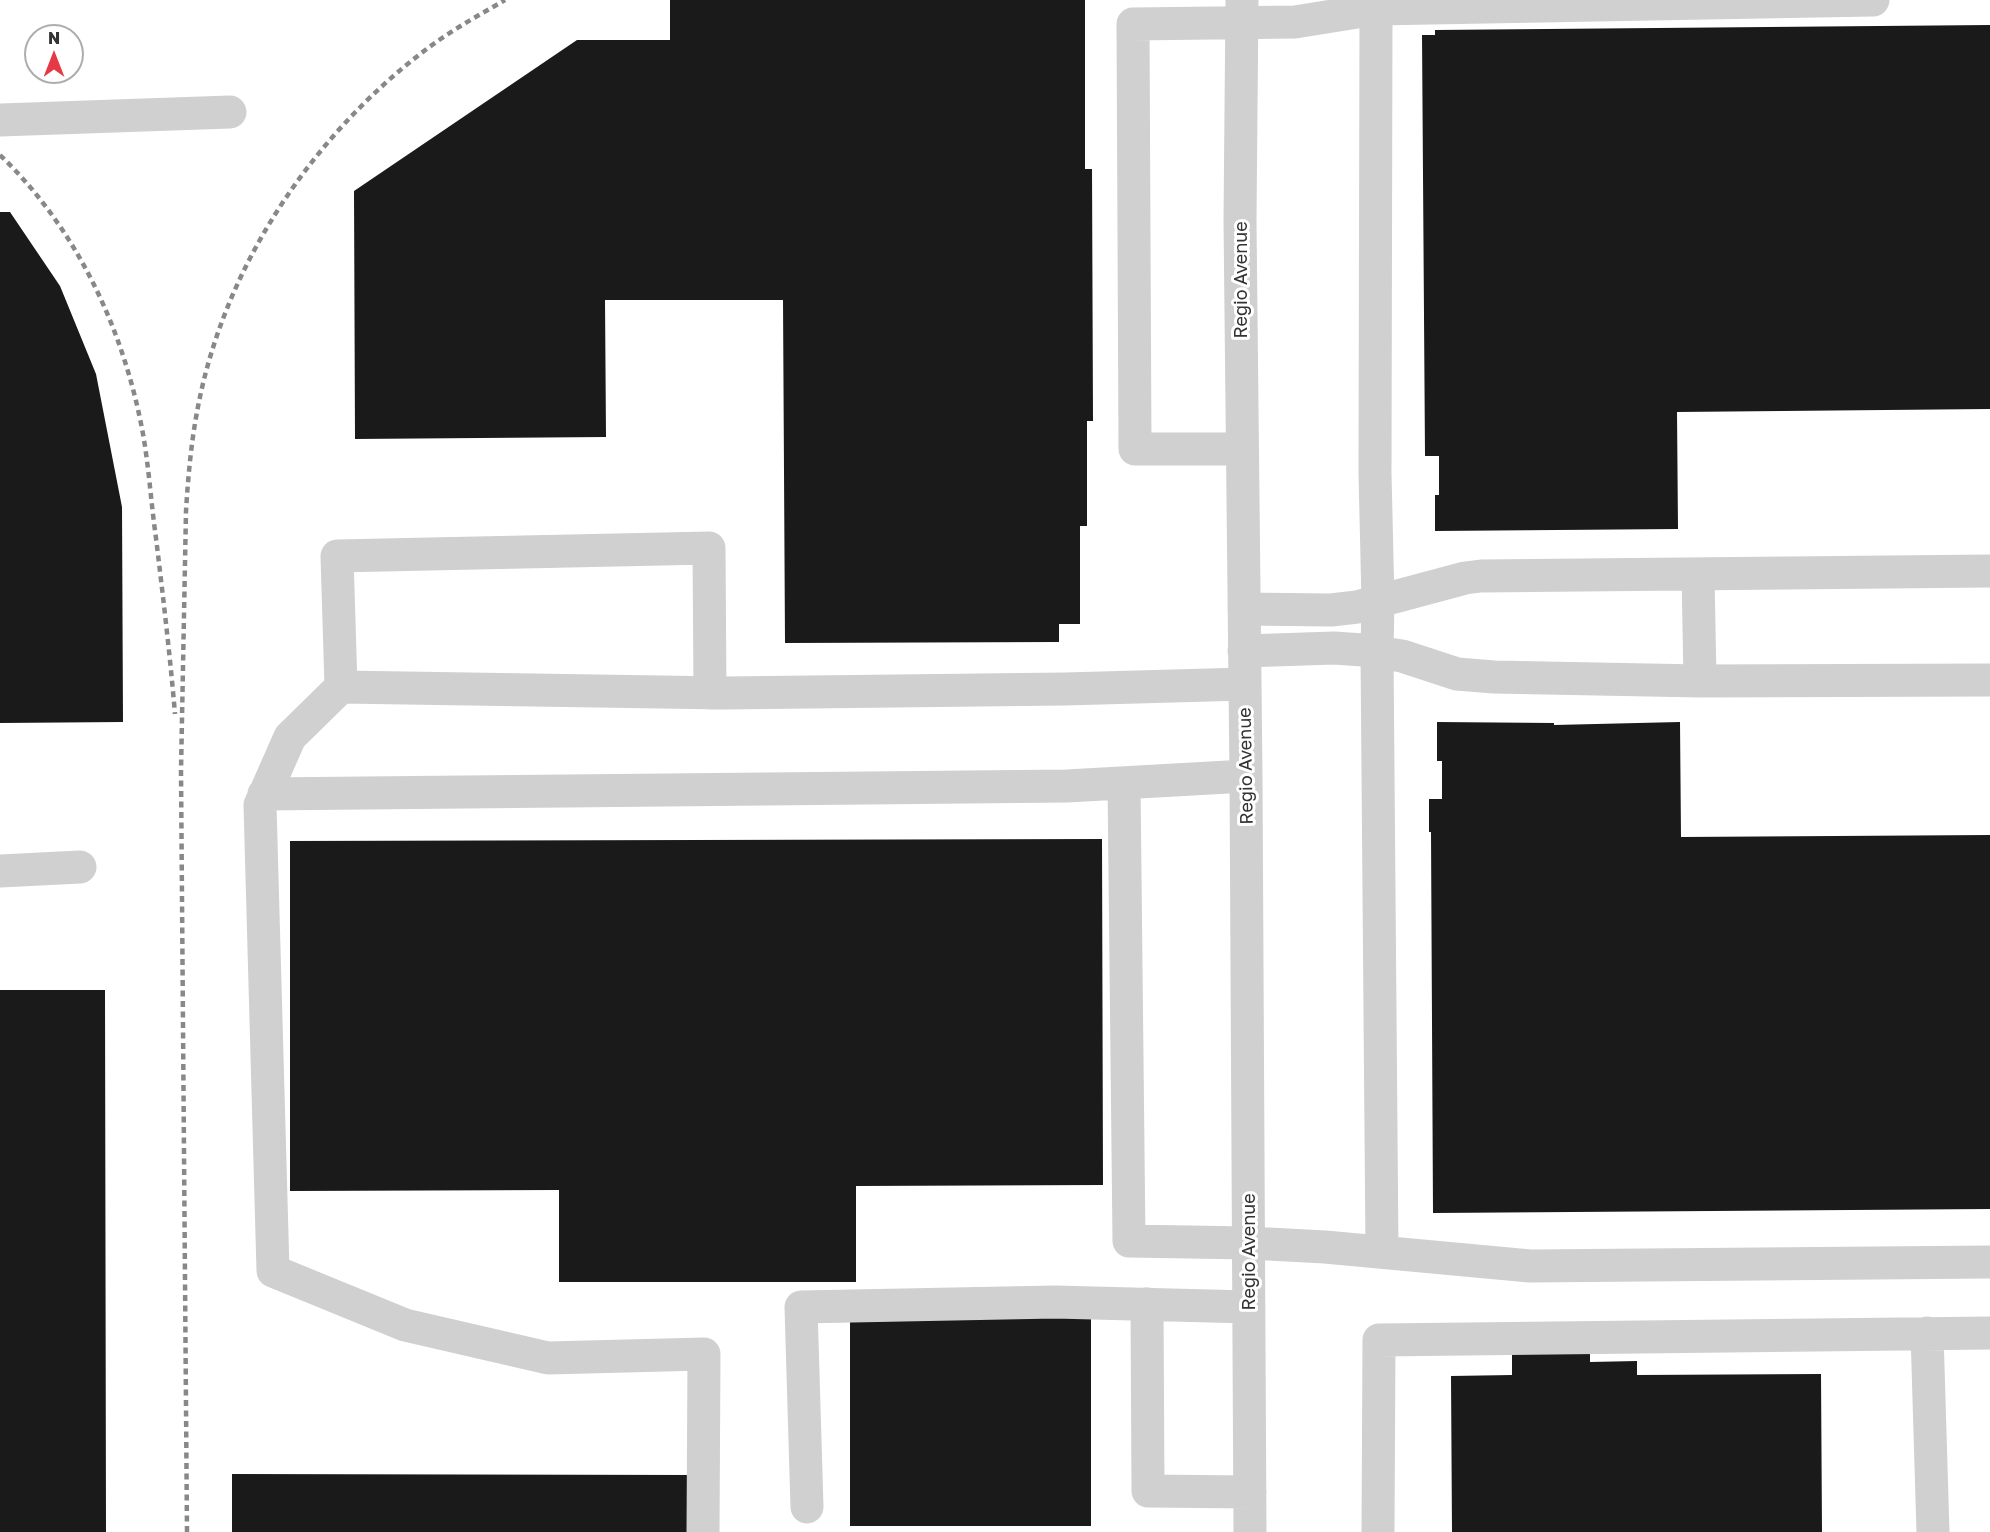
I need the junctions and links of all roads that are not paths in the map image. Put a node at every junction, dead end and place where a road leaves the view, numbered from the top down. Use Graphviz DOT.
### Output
graph roads {
  1 [pos="1874,0"];
  2 [pos="1376,9"];
  3 [pos="1241,12"];
  4 [pos="230,112"];
  5 [pos="0,120"];
  6 [pos="1242,449"];
  7 [pos="1990,571"];
  8 [pos="1698,574"];
  9 [pos="1378,602"];
  10 [pos="1244,609"];
  11 [pos="1244,651"];
  12 [pos="1377,652"];
  13 [pos="1990,680"];
  14 [pos="1700,681"];
  15 [pos="1245,684"];
  16 [pos="341,687"];
  17 [pos="710,693"];
  18 [pos="1246,776"];
  19 [pos="1124,783"];
  20 [pos="264,794"];
  21 [pos="80,867"];
  22 [pos="0,871"];
  23 [pos="1249,1243"];
  24 [pos="1382,1252"];
  25 [pos="1990,1262"];
  26 [pos="1147,1304"];
  27 [pos="1249,1307"];
  28 [pos="1927,1333"];
  29 [pos="1990,1333"];
  30 [pos="1250,1492"];
  31 [pos="807,1507"];
  32 [pos="703,1532"];
  33 [pos="1250,1532"];
  34 [pos="1378,1532"];
  35 [pos="1933,1532"];
  1 -- 2 [label="street"];
  2 -- 3 [label="street"];
  2 -- 9 [label="street"];
  3 -- 6 [label="street, Regio Avenue"];
  3 -- 6 [label="street"];
  4 -- 5 [label="street"];
  6 -- 10 [label="street, Regio Avenue"];
  7 -- 8 [label="street"];
  8 -- 9 [label="street"];
  8 -- 14 [label="street"];
  9 -- 10 [label="street"];
  9 -- 12 [label="street"];
  10 -- 11 [label="street, Regio Avenue"];
  11 -- 12 [label="street"];
  11 -- 15 [label="street, Regio Avenue"];
  12 -- 14 [label="street"];
  12 -- 24 [label="street"];
  13 -- 14 [label="street"];
  15 -- 17 [label="street"];
  15 -- 18 [label="street, Regio Avenue"];
  16 -- 17 [label="street"];
  16 -- 17 [label="street"];
  16 -- 20 [label="street"];
  18 -- 19 [label="street"];
  18 -- 23 [label="street, Regio Avenue"];
  19 -- 20 [label="street"];
  19 -- 23 [label="street"];
  20 -- 32 [label="street"];
  21 -- 22 [label="street"];
  23 -- 24 [label="street"];
  23 -- 27 [label="street, Regio Avenue"];
  24 -- 25 [label="street"];
  26 -- 27 [label="street"];
  26 -- 30 [label="street"];
  26 -- 31 [label="street"];
  27 -- 30 [label="street, Regio Avenue"];
  28 -- 29 [label="street"];
  28 -- 34 [label="street"];
  28 -- 35 [label="street"];
  30 -- 33 [label="street, Regio Avenue"];
}
